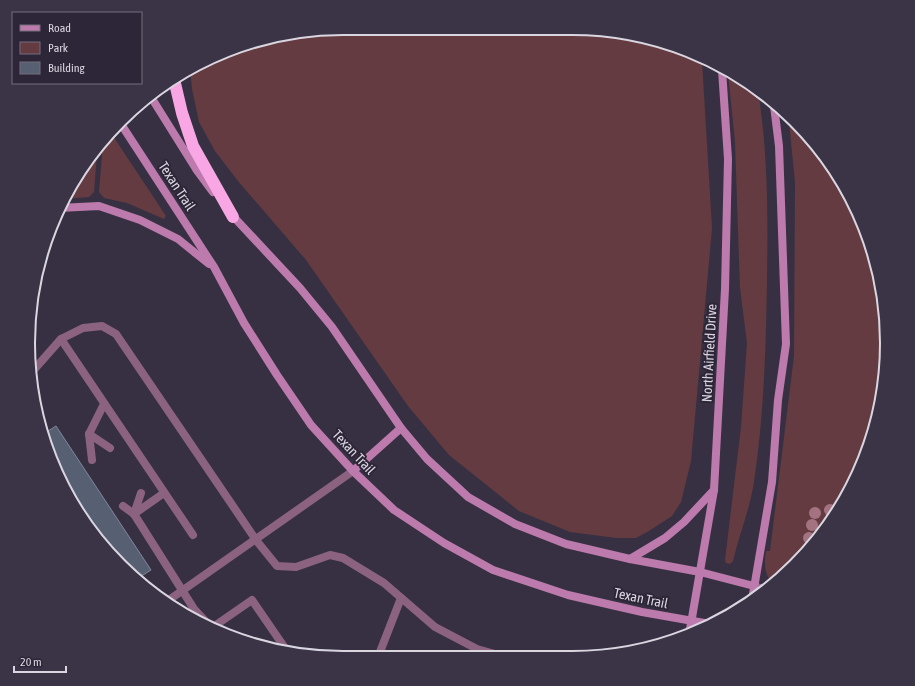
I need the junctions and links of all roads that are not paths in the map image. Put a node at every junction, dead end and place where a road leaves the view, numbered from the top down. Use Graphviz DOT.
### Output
graph roads {
  1 [pos="722,74"];
  2 [pos="175,85"];
  3 [pos="153,101"];
  4 [pos="774,111"];
  5 [pos="124,127"];
  6 [pos="67,208"];
  7 [pos="233,217"];
  8 [pos="214,267"];
  9 [pos="61,340"];
  10 [pos="36,367"];
  11 [pos="104,404"];
  12 [pos="401,428"];
  13 [pos="89,434"];
  14 [pos="110,448"];
  15 [pos="92,460"];
  16 [pos="353,471"];
  17 [pos="714,490"];
  18 [pos="140,493"];
  19 [pos="164,493"];
  20 [pos="122,506"];
  21 [pos="134,514"];
  22 [pos="193,535"];
  23 [pos="256,540"];
  24 [pos="630,559"];
  25 [pos="700,572"];
  26 [pos="754,586"];
  27 [pos="758,587"];
  28 [pos="183,591"];
  29 [pos="753,591"];
  30 [pos="401,598"];
  31 [pos="171,599"];
  32 [pos="200,616"];
  33 [pos="692,622"];
  34 [pos="700,623"];
  35 [pos="217,624"];
  36 [pos="691,628"];
  37 [pos="282,645"];
  38 [pos="380,651"];
  39 [pos="484,651"];
  1 -- 17 [label="main road, North Airfield Drive"];
  2 -- 7 [label="highway"];
  3 -- 7 [label="main road, Texan Trail"];
  4 -- 26 [label="main road"];
  5 -- 8 [label="main road, Texan Trail"];
  6 -- 8 [label="main road"];
  7 -- 12 [label="main road, Texan Trail"];
  8 -- 16 [label="main road, Texan Trail"];
  9 -- 10 [label="lane"];
  9 -- 11 [label="lane"];
  9 -- 23 [label="lane"];
  11 -- 13 [label="lane"];
  11 -- 19 [label="lane"];
  12 -- 16 [label="main road"];
  12 -- 24 [label="main road, Texan Trail"];
  13 -- 14 [label="lane"];
  13 -- 15 [label="lane"];
  16 -- 23 [label="lane"];
  16 -- 33 [label="main road, Texan Trail"];
  17 -- 24 [label="main road"];
  17 -- 25 [label="main road, North Airfield Drive"];
  18 -- 21 [label="lane"];
  19 -- 21 [label="lane"];
  19 -- 22 [label="lane"];
  20 -- 21 [label="lane"];
  21 -- 28 [label="lane"];
  23 -- 28 [label="lane"];
  23 -- 30 [label="lane"];
  24 -- 25 [label="main road, Texan Trail"];
  25 -- 26 [label="main road, Texan Trail"];
  25 -- 33 [label="main road, North Airfield Drive"];
  26 -- 27 [label="lane"];
  26 -- 29 [label="main road"];
  28 -- 31 [label="lane"];
  28 -- 32 [label="lane"];
  30 -- 38 [label="lane"];
  30 -- 39 [label="lane"];
  33 -- 34 [label="main road, Texan Trail"];
  33 -- 36 [label="main road, North Airfield Drive"];
  35 -- 37 [label="lane"];
}
